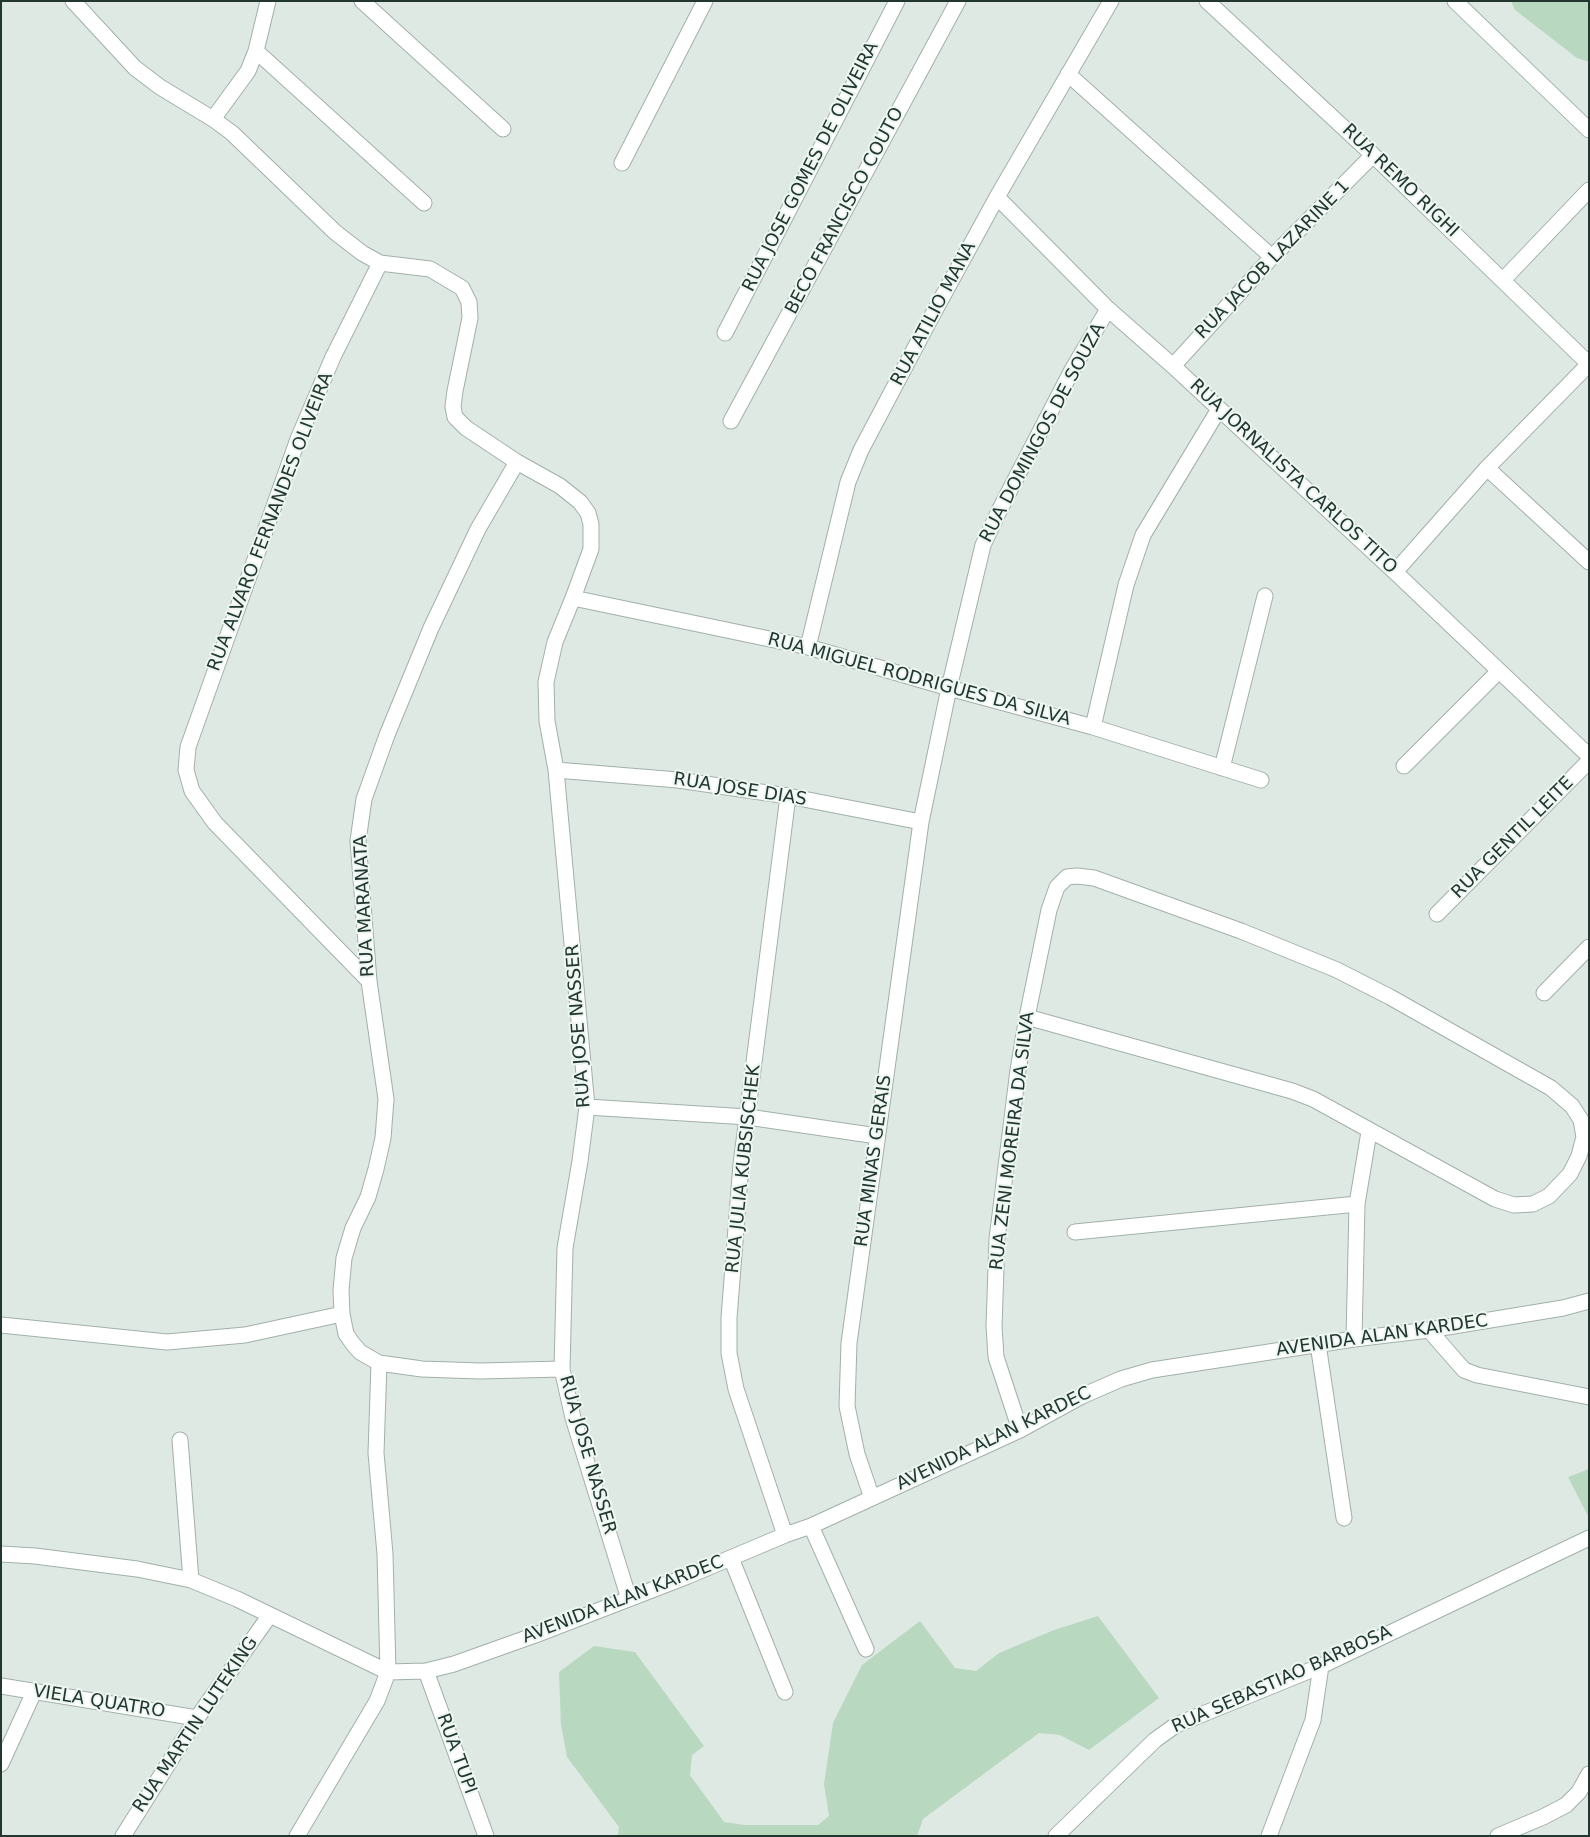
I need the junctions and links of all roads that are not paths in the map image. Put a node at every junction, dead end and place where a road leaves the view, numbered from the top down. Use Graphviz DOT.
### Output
graph roads {
  1 [pos="73,1"];
  2 [pos="268,1"];
  3 [pos="362,1"];
  4 [pos="705,1"];
  5 [pos="897,1"];
  6 [pos="958,1"];
  7 [pos="1111,1"];
  8 [pos="1207,1"];
  9 [pos="1455,1"];
  10 [pos="256,51"];
  11 [pos="1068,74"];
  12 [pos="213,119"];
  13 [pos="503,129"];
  14 [pos="1589,130"];
  15 [pos="1373,155"];
  16 [pos="622,163"];
  17 [pos="1589,190"];
  18 [pos="997,197"];
  19 [pos="424,202"];
  20 [pos="1272,257"];
  21 [pos="380,263"];
  22 [pos="1503,280"];
  23 [pos="1108,309"];
  24 [pos="725,333"];
  25 [pos="1589,364"];
  26 [pos="1173,366"];
  27 [pos="1219,409"];
  28 [pos="731,421"];
  29 [pos="517,462"];
  30 [pos="1487,468"];
  31 [pos="1589,562"];
  32 [pos="1395,572"];
  33 [pos="1265,596"];
  34 [pos="573,598"];
  35 [pos="808,647"];
  36 [pos="1498,671"];
  37 [pos="949,688"];
  38 [pos="1093,727"];
  39 [pos="1589,756"];
  40 [pos="1589,761"];
  41 [pos="1404,766"];
  42 [pos="1222,768"];
  43 [pos="556,770"];
  44 [pos="1261,780"];
  45 [pos="788,796"];
  46 [pos="921,822"];
  47 [pos="1437,914"];
  48 [pos="1589,947"];
  49 [pos="369,981"];
  50 [pos="1544,993"];
  51 [pos="1027,1017"];
  52 [pos="587,1107"];
  53 [pos="748,1117"];
  54 [pos="1369,1132"];
  55 [pos="877,1136"];
  56 [pos="1357,1204"];
  57 [pos="1075,1232"];
  58 [pos="1589,1301"];
  59 [pos="342,1314"];
  60 [pos="1,1325"];
  61 [pos="1429,1330"];
  62 [pos="1354,1339"];
  63 [pos="1318,1344"];
  64 [pos="379,1363"];
  65 [pos="562,1369"];
  66 [pos="1589,1397"];
  67 [pos="1020,1430"];
  68 [pos="180,1440"];
  69 [pos="872,1498"];
  70 [pos="1344,1518"];
  71 [pos="811,1526"];
  72 [pos="785,1535"];
  73 [pos="1589,1538"];
  74 [pos="1,1554"];
  75 [pos="731,1558"];
  76 [pos="191,1580"];
  77 [pos="629,1599"];
  78 [pos="270,1615"];
  79 [pos="866,1649"];
  80 [pos="1321,1666"];
  81 [pos="426,1671"];
  82 [pos="388,1672"];
  83 [pos="1,1686"];
  84 [pos="34,1692"];
  85 [pos="785,1692"];
  86 [pos="197,1718"];
  87 [pos="1,1764"];
  88 [pos="1589,1774"];
  89 [pos="123,1836"];
  90 [pos="297,1836"];
  91 [pos="486,1836"];
  92 [pos="1056,1836"];
  93 [pos="1269,1836"];
  94 [pos="1498,1836"];
  1 -- 12 [label="street"];
  2 -- 10 [label="street"];
  3 -- 13 [label="street"];
  4 -- 16 [label="street"];
  5 -- 24 [label="street, RUA JOSE GOMES DE OLIVEIRA"];
  6 -- 28 [label="street, BECO FRANCISCO COUTO"];
  7 -- 11 [label="street, RUA ATILIO MANA"];
  8 -- 15 [label="street, RUA REMO RIGHI"];
  9 -- 14 [label="street"];
  10 -- 12 [label="street"];
  10 -- 19 [label="street"];
  11 -- 18 [label="street, RUA ATILIO MANA"];
  11 -- 20 [label="street"];
  12 -- 21 [label="street"];
  15 -- 20 [label="street, RUA JACOB LAZARINE 1"];
  15 -- 22 [label="street, RUA REMO RIGHI"];
  17 -- 22 [label="street"];
  18 -- 23 [label="street, RUA JORNALISTA CARLOS TITO"];
  18 -- 35 [label="street, RUA ATILIO MANA"];
  20 -- 26 [label="street, RUA JACOB LAZARINE 1"];
  21 -- 29 [label="street"];
  21 -- 49 [label="street, RUA ALVARO FERNANDES OLIVEIRA"];
  22 -- 25 [label="street, RUA REMO RIGHI"];
  23 -- 26 [label="street, RUA JORNALISTA CARLOS TITO"];
  23 -- 37 [label="street, RUA DOMINGOS DE SOUZA"];
  25 -- 30 [label="street"];
  26 -- 27 [label="street, RUA JORNALISTA CARLOS TITO"];
  27 -- 32 [label="street, RUA JORNALISTA CARLOS TITO"];
  27 -- 38 [label="street"];
  29 -- 34 [label="street"];
  29 -- 49 [label="street, RUA MARANATA"];
  30 -- 31 [label="street"];
  30 -- 32 [label="street"];
  32 -- 36 [label="street, RUA JORNALISTA CARLOS TITO"];
  33 -- 42 [label="street"];
  34 -- 35 [label="street, RUA MIGUEL RODRIGUES DA SILVA"];
  34 -- 43 [label="street, RUA JOSE NASSER"];
  35 -- 37 [label="street, RUA MIGUEL RODRIGUES DA SILVA"];
  36 -- 39 [label="street, RUA JORNALISTA CARLOS TITO"];
  36 -- 41 [label="street"];
  37 -- 38 [label="street, RUA MIGUEL RODRIGUES DA SILVA"];
  37 -- 46 [label="street, RUA DOMINGOS DE SOUZA"];
  38 -- 42 [label="street, RUA MIGUEL RODRIGUES DA SILVA"];
  40 -- 47 [label="street, RUA GENTIL LEITE"];
  42 -- 44 [label="street, RUA MIGUEL RODRIGUES DA SILVA"];
  43 -- 45 [label="street, RUA JOSE DIAS"];
  43 -- 52 [label="street, RUA JOSE NASSER"];
  45 -- 46 [label="street, RUA JOSE DIAS"];
  45 -- 53 [label="street, RUA JULIA KUBSISCHEK"];
  46 -- 55 [label="street, RUA MINAS GERAIS"];
  48 -- 50 [label="street"];
  49 -- 59 [label="street, RUA MARANATA"];
  51 -- 54 [label="street, RUA ZENI MOREIRA DA SILVA"];
  51 -- 54 [label="street, RUA ZENI MOREIRA DA SILVA"];
  51 -- 67 [label="street, RUA ZENI MOREIRA DA SILVA"];
  52 -- 53 [label="street"];
  52 -- 65 [label="street, RUA JOSE NASSER"];
  53 -- 55 [label="street"];
  53 -- 72 [label="street, RUA JULIA KUBSISCHEK"];
  54 -- 56 [label="street"];
  55 -- 69 [label="street, RUA MINAS GERAIS"];
  56 -- 57 [label="street"];
  56 -- 62 [label="street"];
  58 -- 61 [label="street, AVENIDA ALAN KARDEC"];
  59 -- 60 [label="street"];
  59 -- 64 [label="street, RUA MARANATA"];
  61 -- 62 [label="street, AVENIDA ALAN KARDEC"];
  61 -- 66 [label="street"];
  62 -- 63 [label="street, AVENIDA ALAN KARDEC"];
  63 -- 67 [label="street, AVENIDA ALAN KARDEC"];
  63 -- 70 [label="street"];
  64 -- 65 [label="street"];
  64 -- 82 [label="street"];
  65 -- 77 [label="street, RUA JOSE NASSER"];
  67 -- 69 [label="street, AVENIDA ALAN KARDEC"];
  68 -- 76 [label="street"];
  69 -- 71 [label="street, AVENIDA ALAN KARDEC"];
  71 -- 72 [label="street, AVENIDA ALAN KARDEC"];
  71 -- 79 [label="street"];
  72 -- 75 [label="street, AVENIDA ALAN KARDEC"];
  73 -- 80 [label="street, RUA SEBASTIAO BARBOSA"];
  74 -- 76 [label="street"];
  75 -- 77 [label="street, AVENIDA ALAN KARDEC"];
  75 -- 85 [label="street"];
  76 -- 78 [label="street"];
  77 -- 81 [label="street, AVENIDA ALAN KARDEC"];
  78 -- 82 [label="street"];
  78 -- 86 [label="street, RUA MARTIN LUTEKING"];
  80 -- 92 [label="street, RUA SEBASTIAO BARBOSA"];
  80 -- 93 [label="street"];
  81 -- 82 [label="street, AVENIDA ALAN KARDEC"];
  81 -- 91 [label="street, RUA TUPI"];
  82 -- 90 [label="street"];
  83 -- 84 [label="street, VIELA QUATRO"];
  84 -- 86 [label="street, VIELA QUATRO"];
  84 -- 87 [label="street"];
  86 -- 89 [label="street, RUA MARTIN LUTEKING"];
  88 -- 94 [label="street"];
}
